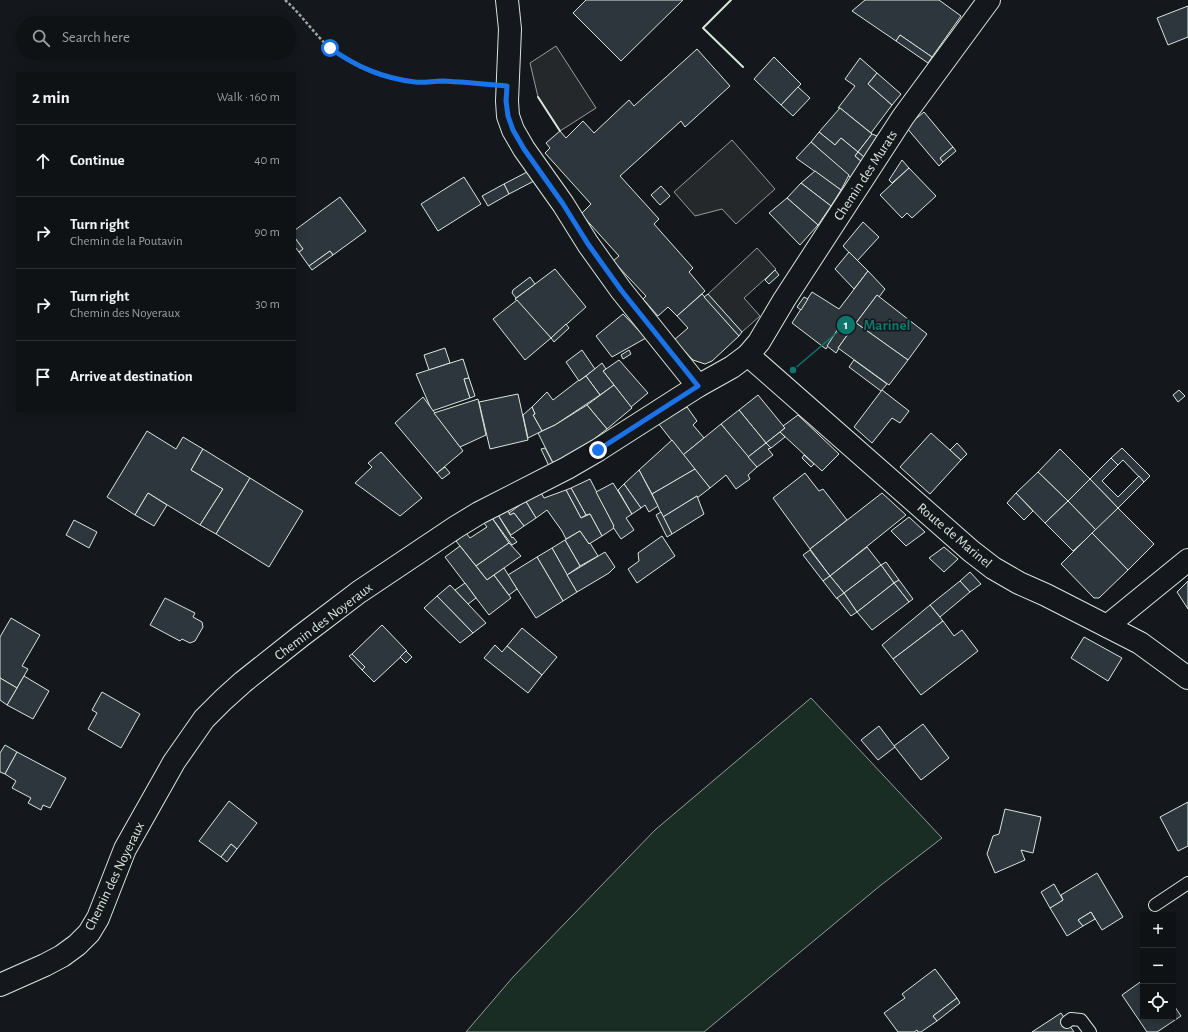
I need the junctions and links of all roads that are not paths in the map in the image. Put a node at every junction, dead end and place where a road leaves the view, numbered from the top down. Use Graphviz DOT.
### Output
graph roads {
  1 [pos="507,0"];
  2 [pos="989,0"];
  3 [pos="748,355"];
  4 [pos="698,386"];
  5 [pos="1188,560"];
  6 [pos="1107,626"];
  7 [pos="1188,678"];
  8 [pos="1188,883"];
  9 [pos="1155,905"];
  10 [pos="0,986"];
  11 [pos="1067,1022"];
  12 [pos="1090,1032"];
  1 -- 4 [label="street"];
  2 -- 3 [label="street, Chemin des Murats"];
  3 -- 4 [label="street, Chemin des Noyeraux"];
  3 -- 6 [label="street, Route de Marinel"];
  4 -- 10 [label="street, Chemin des Noyeraux"];
  5 -- 6 [label="street"];
  6 -- 7 [label="street, Route de Marinel"];
  8 -- 9 [label="lane"];
  11 -- 12 [label="lane"];
}
